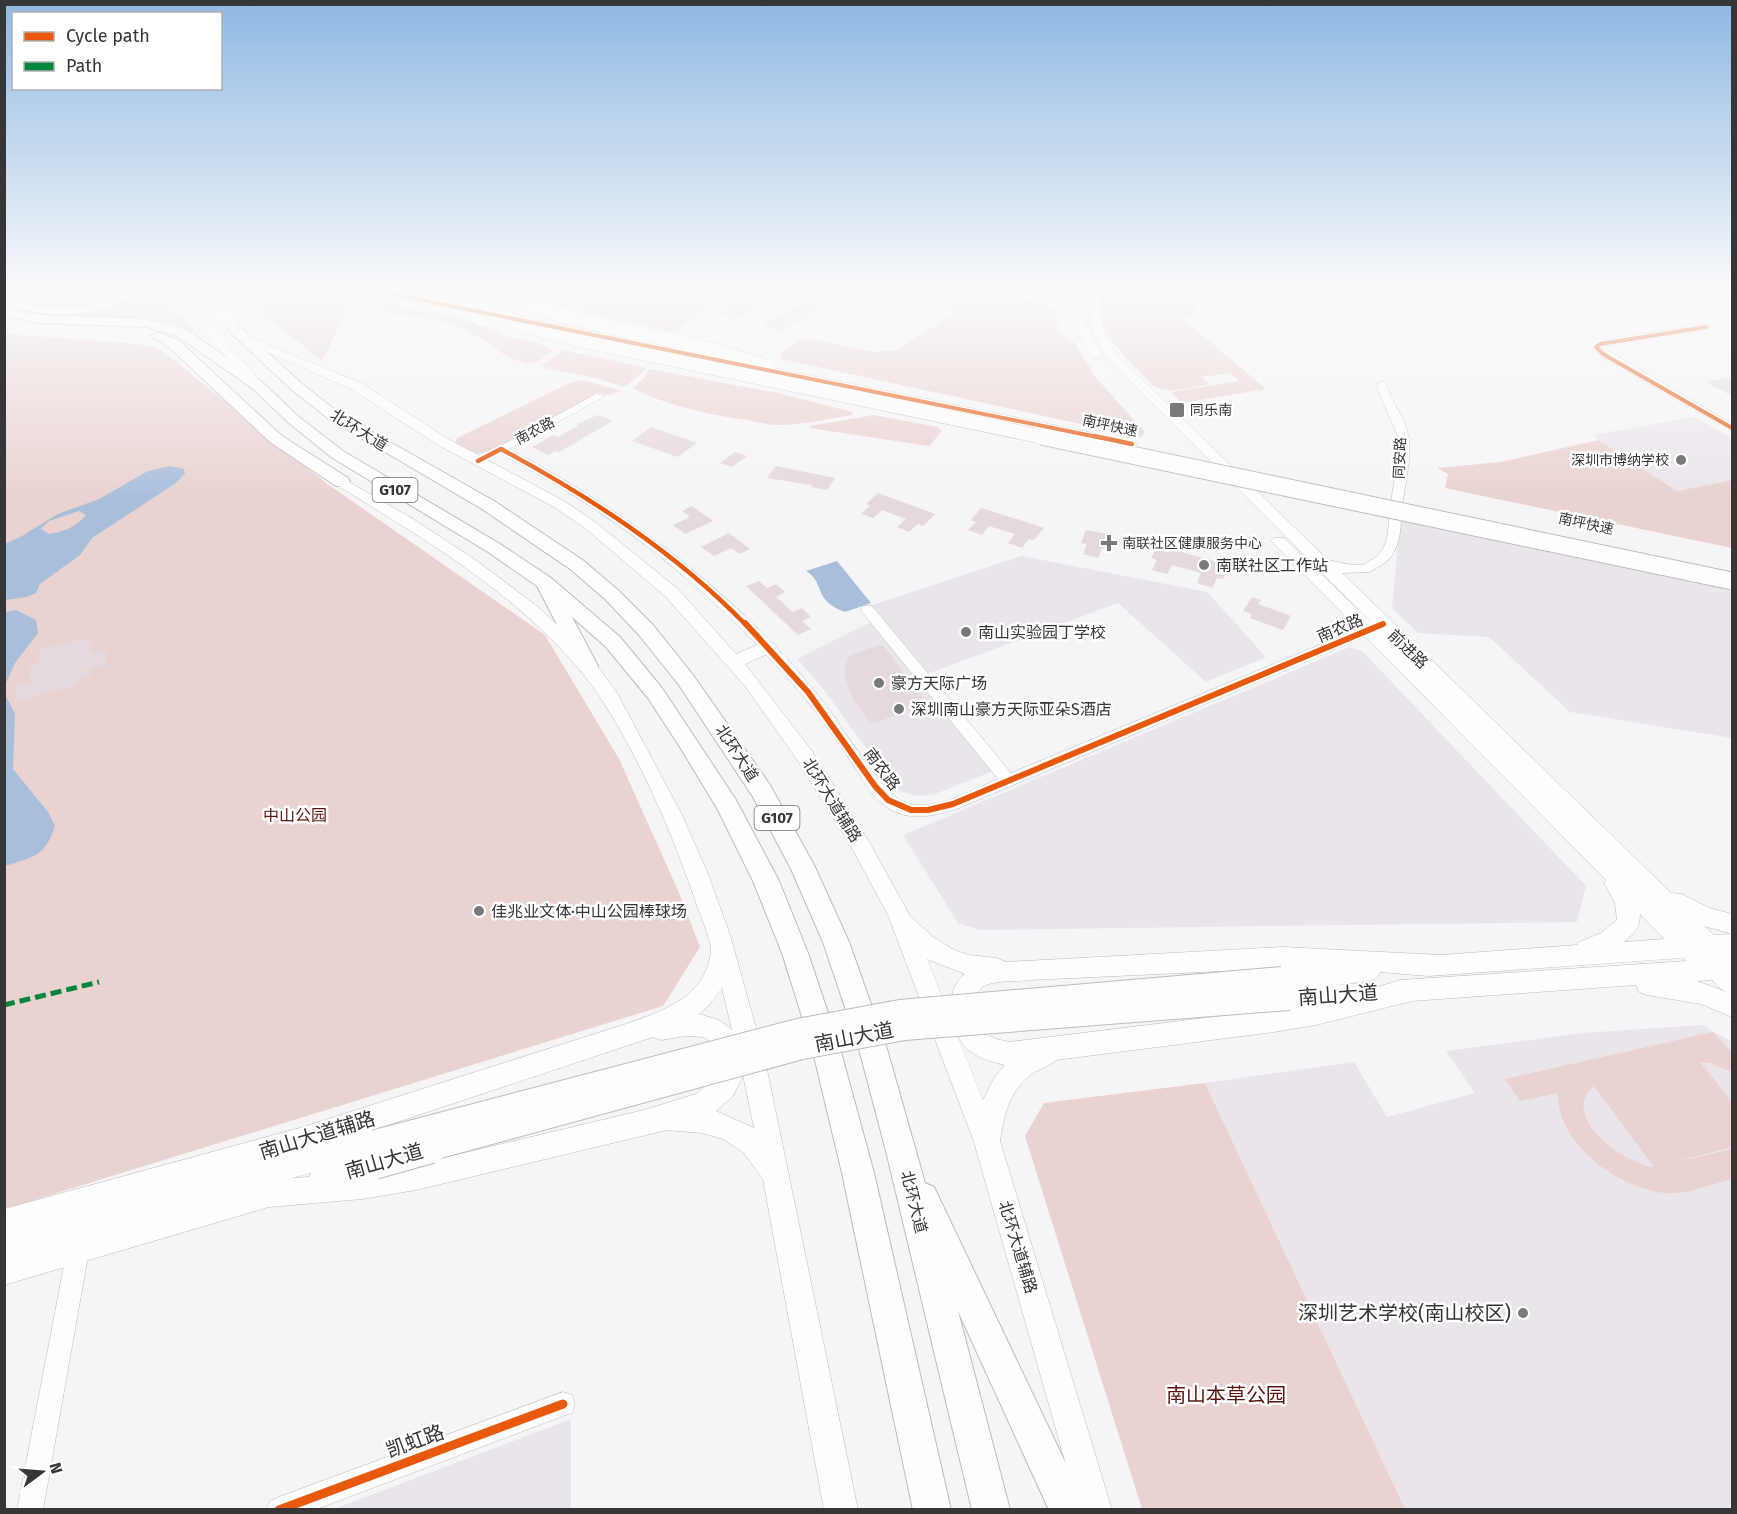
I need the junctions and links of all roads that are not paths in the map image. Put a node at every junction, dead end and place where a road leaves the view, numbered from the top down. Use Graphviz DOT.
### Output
graph roads {
  1 [pos="189,359"];
  2 [pos="219,359"];
  3 [pos="234,359"];
  4 [pos="266,359"];
  5 [pos="294,359"];
  6 [pos="686,359"];
  7 [pos="688,359"];
  8 [pos="721,359"];
  9 [pos="742,359"];
  10 [pos="1100,359"];
  11 [pos="1116,359"];
  12 [pos="1611,359"];
  13 [pos="781,371"];
  14 [pos="1382,384"];
  15 [pos="257,385"];
  16 [pos="600,396"];
  17 [pos="1732,428"];
  18 [pos="1132,444"];
  19 [pos="501,448"];
  20 [pos="477,461"];
  21 [pos="342,482"];
  22 [pos="1320,562"];
  23 [pos="1732,567"];
  24 [pos="1364,569"];
  25 [pos="1732,581"];
  26 [pos="544,582"];
  27 [pos="1352,594"];
  28 [pos="867,609"];
  29 [pos="1375,627"];
  30 [pos="768,647"];
  31 [pos="735,662"];
  32 [pos="588,666"];
  33 [pos="1009,781"];
  34 [pos="1583,844"];
  35 [pos="1650,886"];
  36 [pos="898,913"];
  37 [pos="1732,924"];
  38 [pos="1722,944"];
  39 [pos="1687,947"];
  40 [pos="722,950"];
  41 [pos="1561,956"];
  42 [pos="1442,965"];
  43 [pos="1726,968"];
  44 [pos="1029,969"];
  45 [pos="1581,979"];
  46 [pos="1732,987"];
  47 [pos="1286,988"];
  48 [pos="1413,990"];
  49 [pos="1732,1006"];
  50 [pos="626,1036"];
  51 [pos="1069,1048"];
  52 [pos="651,1120"];
  53 [pos="987,1142"];
  54 [pos="901,1151"];
  55 [pos="271,1182"];
  56 [pos="780,1197"];
  57 [pos="4,1223"];
  58 [pos="4,1244"];
  59 [pos="78,1250"];
  60 [pos="4,1271"];
  61 [pos="563,1404"];
  62 [pos="30,1509"];
  63 [pos="279,1509"];
  64 [pos="841,1509"];
  65 [pos="932,1509"];
  66 [pos="991,1509"];
  67 [pos="1069,1509"];
  68 [pos="1096,1509"];
  1 -- 21 [label="highway"];
  2 -- 15 [label="highway, G107"];
  3 -- 15 [label="main road, 北环大道"];
  4 -- 54 [label="highway, 北环大道 / G107"];
  5 -- 20 [label="main road, 北环大道辅路"];
  6 -- 25 [label="highway, 南坪快速, bridge"];
  7 -- 18 [label="street"];
  8 -- 13 [label="highway, 南坪快速, bridge"];
  9 -- 13 [label="highway, bridge"];
  10 -- 29 [label="main road, 前进路"];
  11 -- 22 [label="main road, 前进路"];
  12 -- 17 [label="street"];
  13 -- 23 [label="highway, 南坪快速"];
  14 -- 24 [label="street, 同安路"];
  15 -- 26 [label="highway, 北环大道 / G107"];
  16 -- 19 [label="street, 南农路"];
  19 -- 20 [label="street, 南农路"];
  19 -- 30 [label="street, 南农路"];
  20 -- 31 [label="main road, 北环大道辅路"];
  21 -- 32 [label="main road"];
  22 -- 24 [label="main road"];
  22 -- 27 [label="main road, 前进路"];
  24 -- 27 [label="main road"];
  26 -- 32 [label="highway"];
  26 -- 65 [label="highway, 北环大道 / G107"];
  27 -- 29 [label="main road, 前进路"];
  28 -- 33 [label="street"];
  29 -- 33 [label="street, 南农路"];
  29 -- 34 [label="main road, 前进路"];
  29 -- 35 [label="main road, 前进路"];
  30 -- 31 [label="main road"];
  30 -- 33 [label="street, 南农路"];
  31 -- 36 [label="main road, 北环大道辅路"];
  32 -- 40 [label="main road"];
  34 -- 39 [label="main road, 前进路"];
  34 -- 41 [label="main road"];
  35 -- 37 [label="main road"];
  35 -- 38 [label="main road, 前进路"];
  36 -- 44 [label="main road"];
  36 -- 53 [label="main road, 北环大道辅路"];
  38 -- 39 [label="main road, 南山大道"];
  38 -- 43 [label="main road, 前进路"];
  39 -- 41 [label="main road, 南山大道"];
  39 -- 43 [label="main road, 前进路"];
  40 -- 50 [label="main road"];
  40 -- 56 [label="main road"];
  41 -- 42 [label="main road, 南山大道"];
  42 -- 44 [label="main road"];
  42 -- 47 [label="main road, 南山大道"];
  43 -- 45 [label="main road, 南山大道"];
  43 -- 46 [label="street"];
  44 -- 51 [label="main road"];
  45 -- 48 [label="main road, 南山大道"];
  45 -- 49 [label="main road"];
  47 -- 48 [label="main road, 南山大道"];
  47 -- 55 [label="main road, 南山大道, bridge"];
  48 -- 51 [label="main road"];
  50 -- 52 [label="main road"];
  50 -- 57 [label="main road, 南山大道辅路"];
  51 -- 53 [label="main road"];
  52 -- 55 [label="main road"];
  52 -- 56 [label="main road"];
  53 -- 68 [label="main road, 北环大道辅路"];
  54 -- 66 [label="highway, 北环大道 / G107"];
  54 -- 67 [label="highway"];
  55 -- 58 [label="main road, 南山大道"];
  55 -- 59 [label="main road, 南山大道"];
  56 -- 64 [label="main road"];
  59 -- 60 [label="main road, 南山大道"];
  59 -- 62 [label="street"];
  61 -- 63 [label="street, 凯虹路"];
}
